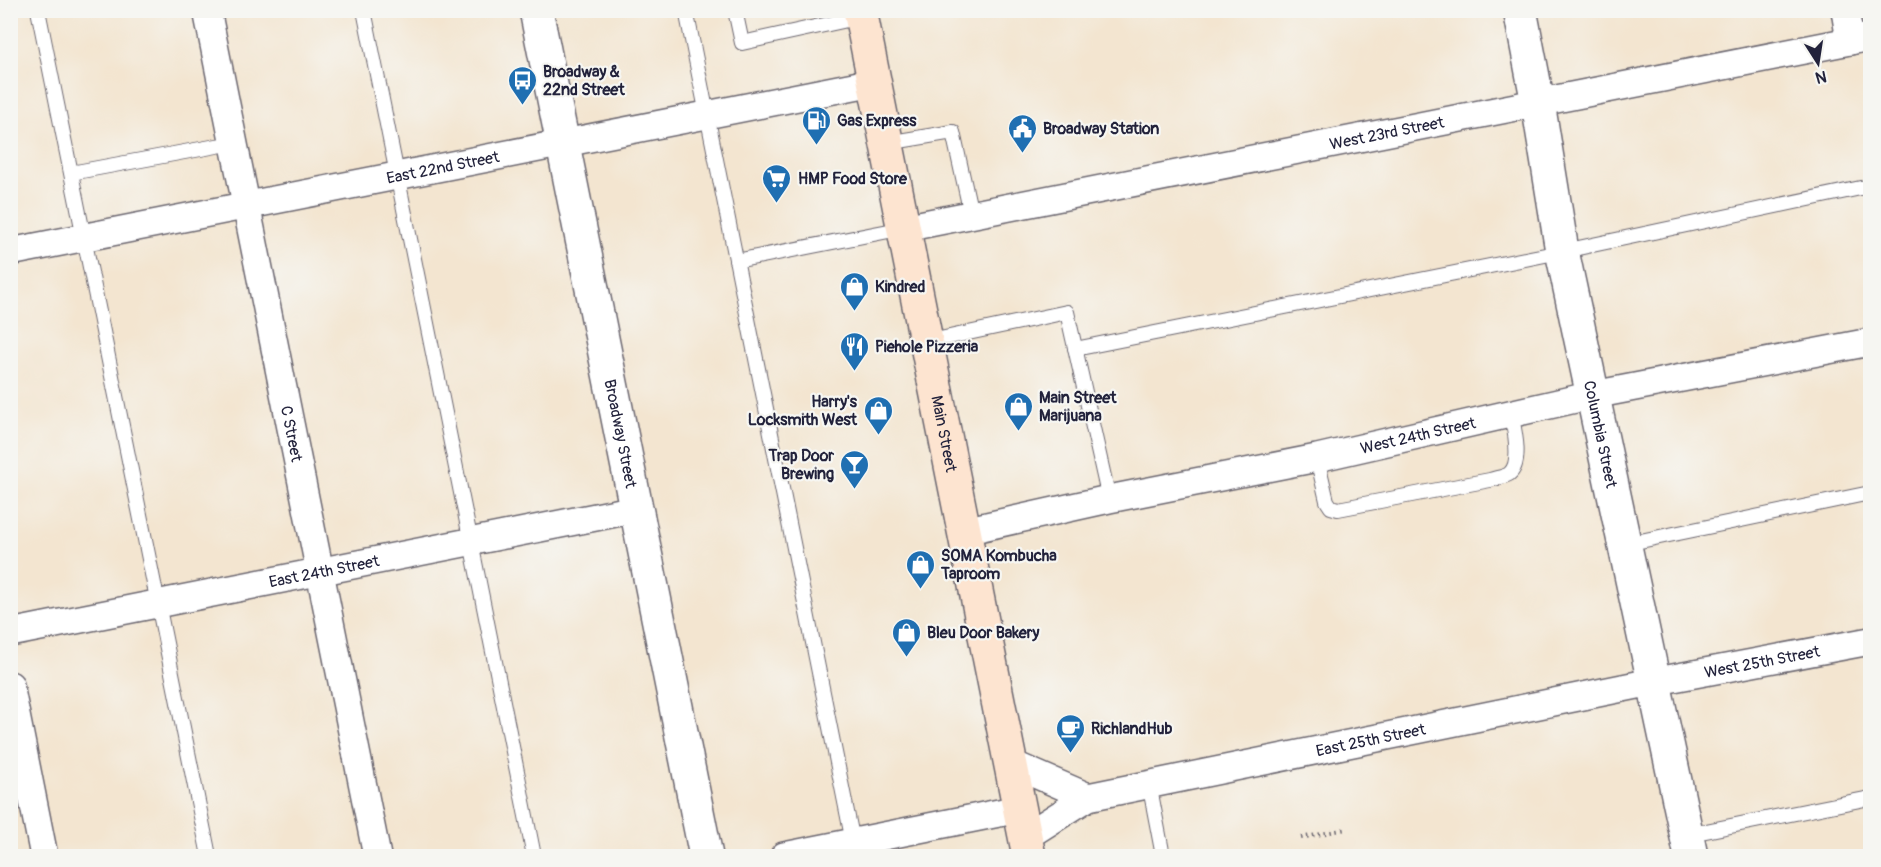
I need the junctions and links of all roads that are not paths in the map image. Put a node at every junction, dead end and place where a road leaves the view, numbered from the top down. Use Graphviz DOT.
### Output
graph roads {
  1 [pos="38,10"];
  2 [pos="207,10"];
  3 [pos="364,10"];
  4 [pos="536,10"];
  5 [pos="686,10"];
  6 [pos="735,10"];
  7 [pos="1520,10"];
  8 [pos="1845,10"];
  9 [pos="861,14"];
  10 [pos="1860,38"];
  11 [pos="874,82"];
  12 [pos="1538,103"];
  13 [pos="706,115"];
  14 [pos="233,143"];
  15 [pos="563,143"];
  16 [pos="887,143"];
  17 [pos="71,173"];
  18 [pos="398,176"];
  19 [pos="1870,186"];
  20 [pos="247,205"];
  21 [pos="970,214"];
  22 [pos="904,228"];
  23 [pos="84,238"];
  24 [pos="1562,251"];
  25 [pos="10,252"];
  26 [pos="736,261"];
  27 [pos="926,342"];
  28 [pos="1870,342"];
  29 [pos="1075,349"];
  30 [pos="1593,395"];
  31 [pos="1511,413"];
  32 [pos="1317,458"];
  33 [pos="1870,493"];
  34 [pos="1109,499"];
  35 [pos="636,509"];
  36 [pos="964,531"];
  37 [pos="471,542"];
  38 [pos="1626,544"];
  39 [pos="320,571"];
  40 [pos="158,604"];
  41 [pos="10,633"];
  42 [pos="1870,641"];
  43 [pos="1652,682"];
  44 [pos="10,685"];
  45 [pos="1010,763"];
  46 [pos="1149,783"];
  47 [pos="1088,797"];
  48 [pos="1870,798"];
  49 [pos="1024,834"];
  50 [pos="853,842"];
  51 [pos="1688,846"];
  52 [pos="44,856"];
  53 [pos="209,856"];
  54 [pos="377,856"];
  55 [pos="534,856"];
  56 [pos="706,856"];
  57 [pos="784,856"];
  58 [pos="1163,856"];
  1 -- 17 [label="lane"];
  2 -- 14 [label="street, C Street"];
  3 -- 18 [label="lane"];
  4 -- 15 [label="street, Broadway Street"];
  5 -- 13 [label="lane"];
  6 -- 9 [label="lane"];
  7 -- 12 [label="street, Columbia Street"];
  8 -- 10 [label="street"];
  9 -- 11 [label="main road, Main Street"];
  10 -- 12 [label="street, West 23rd Street"];
  11 -- 13 [label="street, East 22nd Street"];
  11 -- 16 [label="main road, Main Street"];
  12 -- 21 [label="street, West 23rd Street"];
  12 -- 24 [label="street, Columbia Street"];
  13 -- 15 [label="street, East 22nd Street"];
  13 -- 26 [label="lane"];
  14 -- 17 [label="lane"];
  14 -- 20 [label="street, C Street"];
  15 -- 18 [label="street, East 22nd Street"];
  15 -- 35 [label="street, Broadway Street"];
  16 -- 21 [label="lane"];
  16 -- 22 [label="main road, Main Street"];
  17 -- 23 [label="lane"];
  18 -- 20 [label="street, East 22nd Street"];
  18 -- 37 [label="lane"];
  19 -- 24 [label="lane"];
  20 -- 23 [label="street, East 22nd Street"];
  20 -- 39 [label="street, C Street"];
  21 -- 22 [label="street, West 23rd Street"];
  22 -- 26 [label="lane"];
  22 -- 27 [label="main road, Main Street"];
  23 -- 25 [label="street, East 22nd Street"];
  23 -- 40 [label="lane"];
  24 -- 29 [label="lane"];
  24 -- 30 [label="street, Columbia Street"];
  26 -- 50 [label="lane"];
  27 -- 29 [label="lane"];
  27 -- 36 [label="main road, Main Street"];
  28 -- 30 [label="street, West 24th Street"];
  29 -- 34 [label="lane"];
  30 -- 31 [label="street, West 24th Street"];
  30 -- 38 [label="street, Columbia Street"];
  31 -- 32 [label="street, West 24th Street"];
  31 -- 32 [label="lane"];
  32 -- 34 [label="street, West 24th Street"];
  33 -- 38 [label="lane"];
  34 -- 36 [label="street, West 24th Street"];
  35 -- 37 [label="street, East 24th Street"];
  35 -- 56 [label="street, Broadway Street"];
  36 -- 45 [label="main road, Main Street"];
  37 -- 39 [label="street, East 24th Street"];
  37 -- 55 [label="lane"];
  38 -- 43 [label="street, Columbia Street"];
  39 -- 40 [label="street, East 24th Street"];
  39 -- 54 [label="street, C Street"];
  40 -- 41 [label="street, East 24th Street"];
  40 -- 53 [label="lane"];
  42 -- 43 [label="street, West 25th Street"];
  43 -- 46 [label="street, East 25th Street"];
  43 -- 51 [label="street, Columbia Street"];
  44 -- 52 [label="street"];
  45 -- 47 [label="street"];
  45 -- 49 [label="main road, Main Street"];
  46 -- 47 [label="street, East 25th Street"];
  46 -- 58 [label="lane"];
  47 -- 49 [label="street, East 25th Street"];
  48 -- 51 [label="lane"];
  49 -- 50 [label="street, East 25th Street"];
  50 -- 57 [label="street, East 25th Street"];
}
